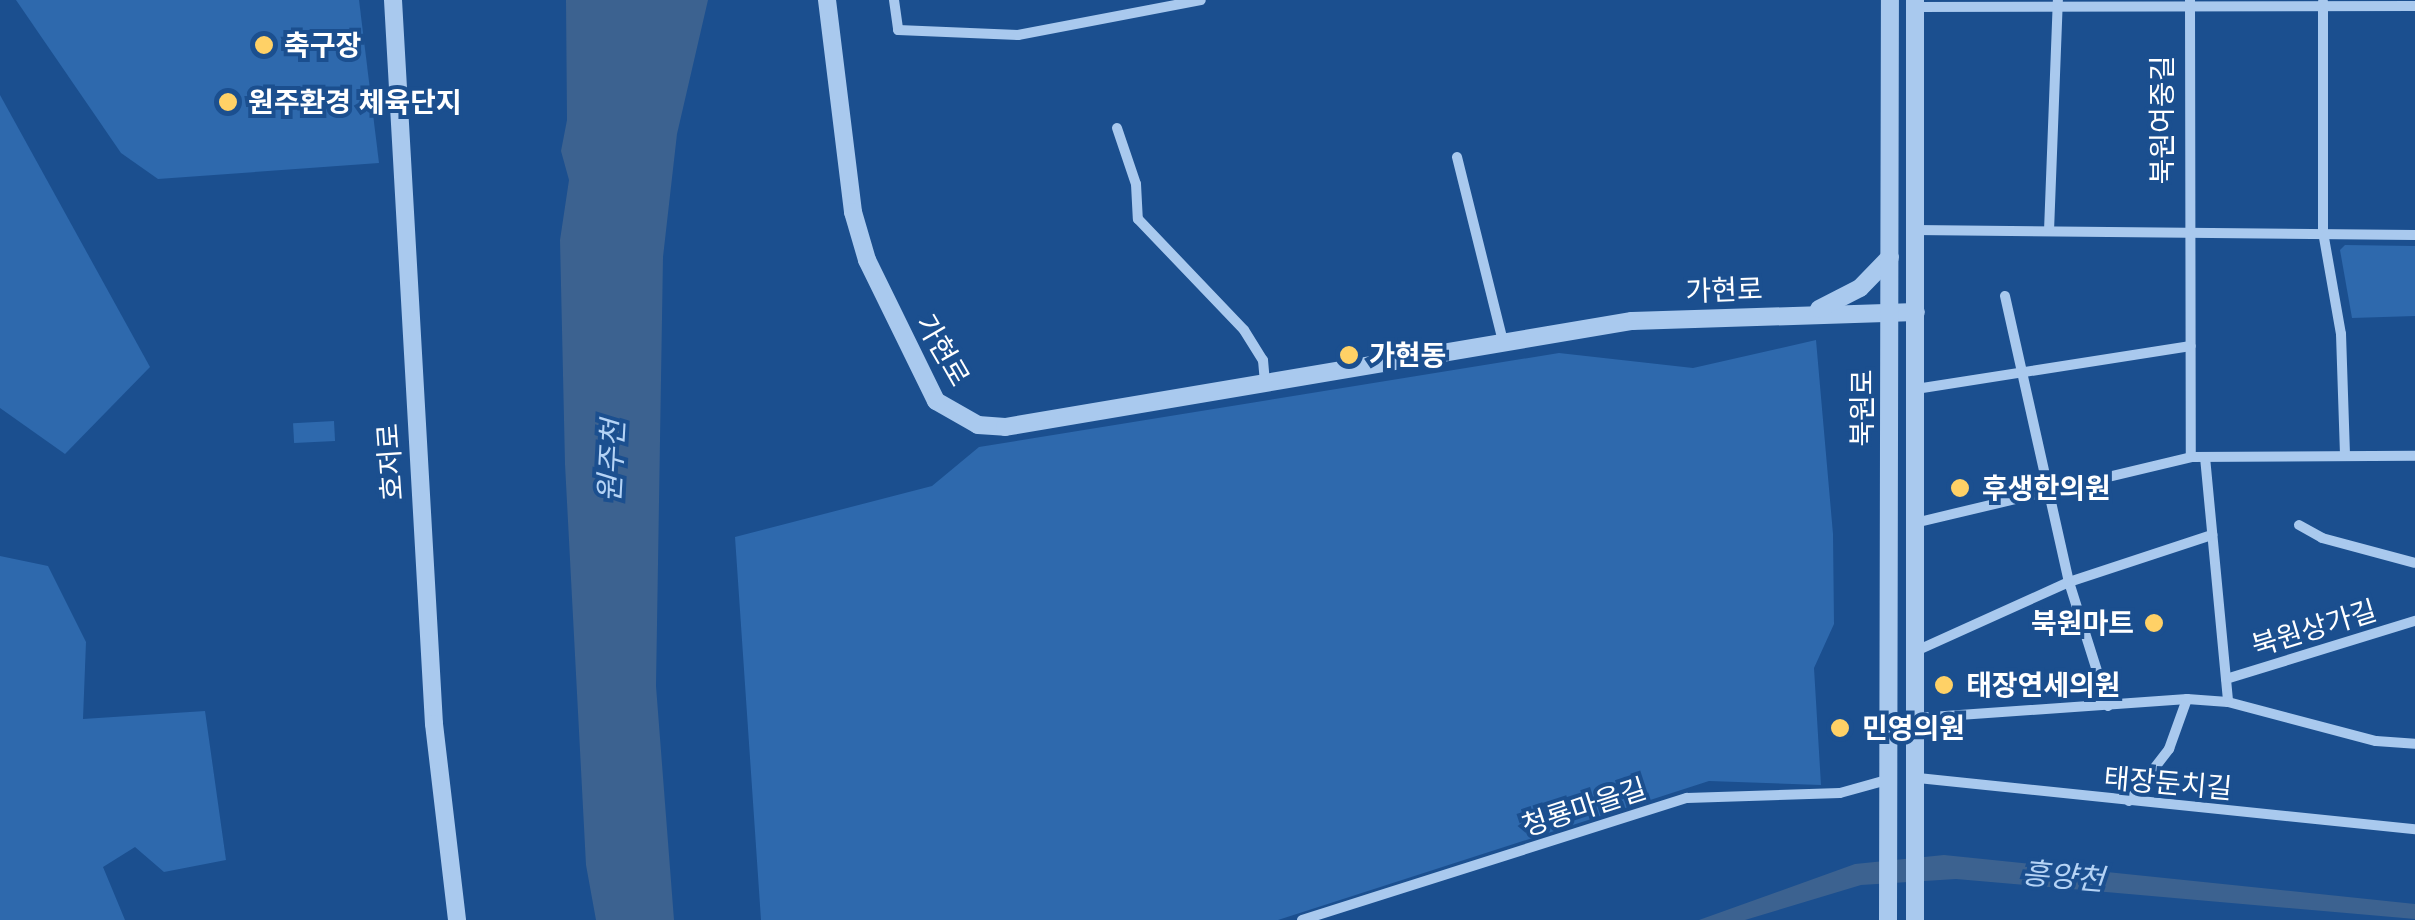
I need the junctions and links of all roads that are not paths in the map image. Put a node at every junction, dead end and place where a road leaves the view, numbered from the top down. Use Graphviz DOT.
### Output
graph roads {
  1 [pos="393,0"];
  2 [pos="828,0"];
  3 [pos="894,0"];
  4 [pos="1202,0"];
  5 [pos="2058,2"];
  6 [pos="2190,2"];
  7 [pos="1890,3"];
  8 [pos="2324,3"];
  9 [pos="1915,4"];
  10 [pos="2415,6"];
  11 [pos="1117,128"];
  12 [pos="1457,157"];
  13 [pos="1914,230"];
  14 [pos="2050,231"];
  15 [pos="2323,232"];
  16 [pos="2415,234"];
  17 [pos="2190,236"];
  18 [pos="1890,257"];
  19 [pos="2004,296"];
  20 [pos="1889,312"];
  21 [pos="1916,312"];
  22 [pos="1804,315"];
  23 [pos="1503,342"];
  24 [pos="2191,346"];
  25 [pos="2020,373"];
  26 [pos="1265,382"];
  27 [pos="1916,389"];
  28 [pos="2345,454"];
  29 [pos="2415,456"];
  30 [pos="2191,457"];
  31 [pos="2205,457"];
  32 [pos="2046,490"];
  33 [pos="1919,522"];
  34 [pos="2298,525"];
  35 [pos="2212,535"];
  36 [pos="2415,562"];
  37 [pos="2069,582"];
  38 [pos="2415,620"];
  39 [pos="1916,651"];
  40 [pos="2226,679"];
  41 [pos="2187,699"];
  42 [pos="2228,702"];
  43 [pos="2108,706"];
  44 [pos="1917,718"];
  45 [pos="2415,744"];
  46 [pos="1918,778"];
  47 [pos="1886,780"];
  48 [pos="2129,801"];
  49 [pos="2415,830"];
  50 [pos="457,920"];
  51 [pos="1302,920"];
  52 [pos="1888,920"];
  53 [pos="1914,920"];
  1 -- 50 [label="street, 호저로"];
  2 -- 26 [label="street, 가현로"];
  3 -- 4 [label="street"];
  5 -- 6 [label="street"];
  5 -- 9 [label="street"];
  5 -- 14 [label="street"];
  6 -- 8 [label="street"];
  6 -- 17 [label="street, 북원여중길"];
  7 -- 9 [label="street"];
  7 -- 18 [label="street, 북원로"];
  8 -- 10 [label="street"];
  8 -- 15 [label="street"];
  9 -- 13 [label="street, 북원로"];
  11 -- 26 [label="street"];
  12 -- 23 [label="street"];
  13 -- 14 [label="street"];
  13 -- 21 [label="street, 북원로"];
  14 -- 17 [label="street"];
  15 -- 16 [label="street"];
  15 -- 17 [label="street"];
  15 -- 28 [label="street"];
  17 -- 24 [label="street, 북원여중길"];
  18 -- 20 [label="street, 북원로"];
  18 -- 22 [label="street"];
  19 -- 25 [label="street"];
  20 -- 21 [label="street, 가현로"];
  20 -- 22 [label="street, 가현로"];
  20 -- 47 [label="street, 북원로"];
  21 -- 27 [label="street, 북원로"];
  22 -- 23 [label="street, 가현로"];
  23 -- 26 [label="street, 가현로"];
  24 -- 25 [label="street, 북원로"];
  24 -- 30 [label="street, 북원여중길"];
  25 -- 27 [label="street, 북원로"];
  25 -- 32 [label="street"];
  27 -- 33 [label="street, 북원로"];
  28 -- 29 [label="street"];
  28 -- 31 [label="street"];
  30 -- 31 [label="street"];
  30 -- 32 [label="street"];
  31 -- 35 [label="street, 북원상가길"];
  32 -- 33 [label="street"];
  32 -- 37 [label="street"];
  33 -- 39 [label="street, 북원로"];
  34 -- 36 [label="street"];
  35 -- 37 [label="street"];
  35 -- 40 [label="street, 북원상가길"];
  37 -- 39 [label="street"];
  37 -- 43 [label="street"];
  38 -- 40 [label="street, 북원상가길"];
  39 -- 44 [label="street, 북원로"];
  40 -- 42 [label="street, 북원상가길"];
  41 -- 42 [label="street"];
  41 -- 43 [label="street"];
  41 -- 48 [label="street"];
  42 -- 45 [label="street"];
  43 -- 44 [label="street"];
  44 -- 46 [label="street, 북원로"];
  46 -- 48 [label="street, 태장둔치길"];
  46 -- 53 [label="street, 북원로"];
  47 -- 51 [label="street, 청룡마을길"];
  47 -- 52 [label="street, 북원로"];
  48 -- 49 [label="street, 태장둔치길"];
}
